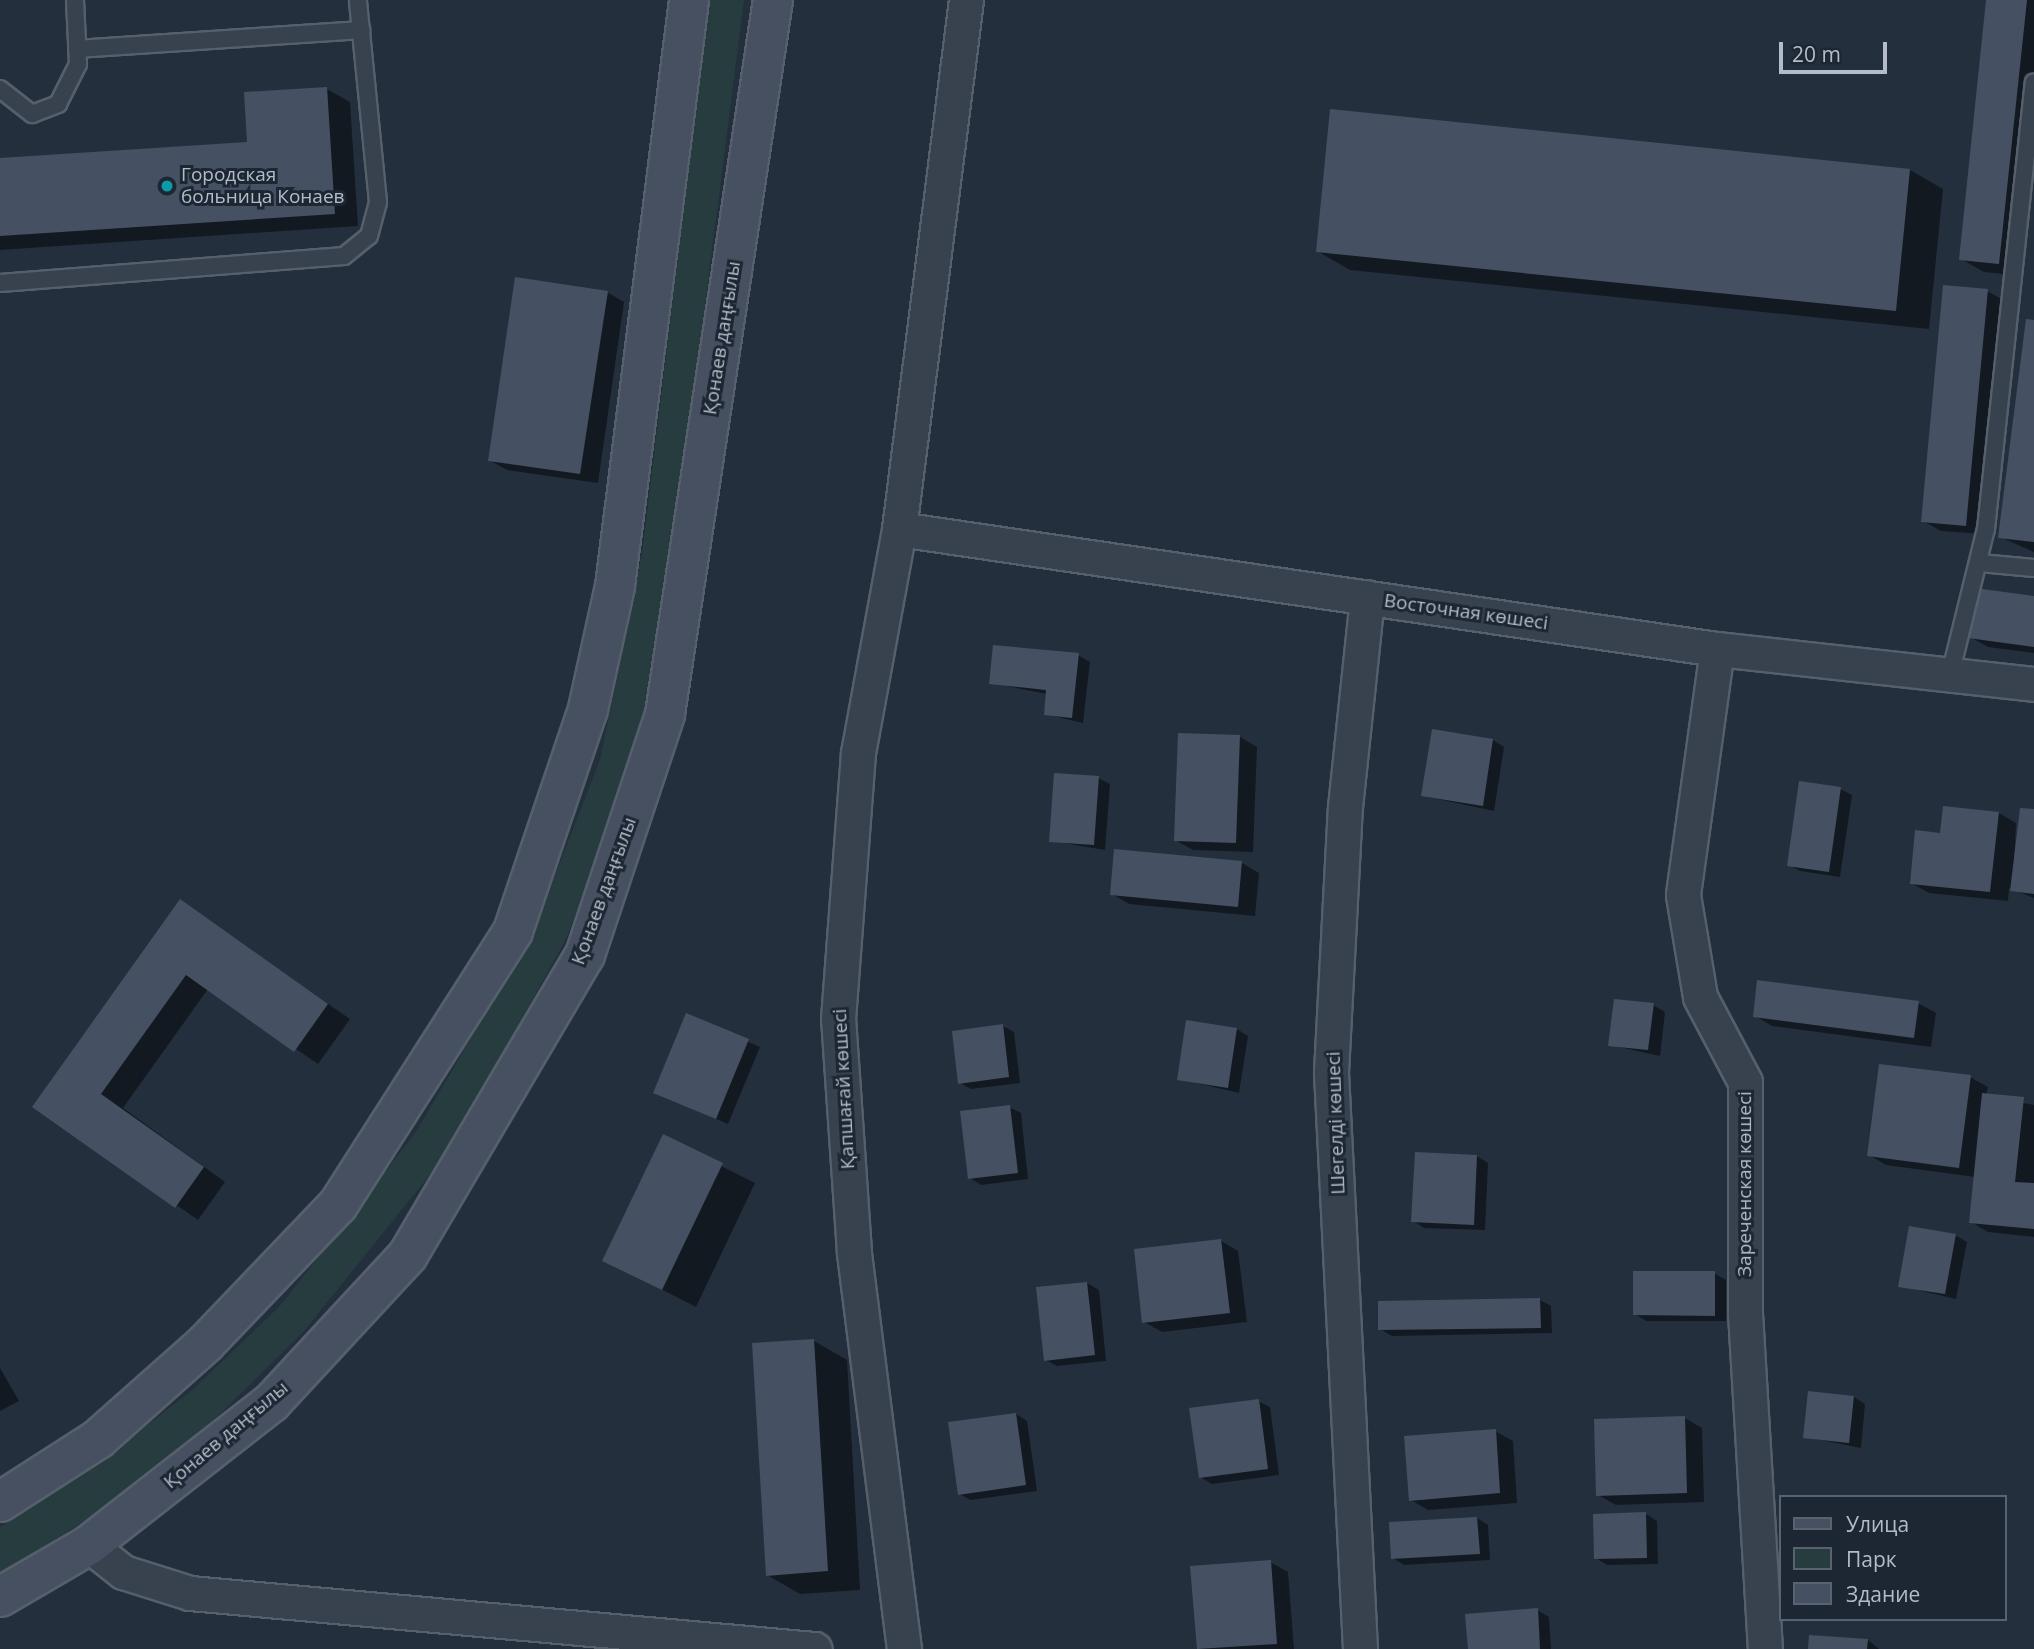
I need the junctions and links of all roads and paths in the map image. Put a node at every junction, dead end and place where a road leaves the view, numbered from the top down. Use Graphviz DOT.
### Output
graph roads {
  1 [pos="75,0"];
  2 [pos="358,0"];
  3 [pos="689,0"];
  4 [pos="773,0"];
  5 [pos="966,0"];
  6 [pos="361,30"];
  7 [pos="77,49"];
  8 [pos="2034,83"];
  9 [pos="0,89"];
  10 [pos="0,283"];
  11 [pos="899,529"];
  12 [pos="1980,563"];
  13 [pos="2034,568"];
  14 [pos="1367,597"];
  15 [pos="1717,649"];
  16 [pos="1951,671"];
  17 [pos="2034,684"];
  18 [pos="0,1502"];
  19 [pos="89,1545"];
  20 [pos="0,1597"];
  21 [pos="659,1640"];
  22 [pos="814,1649"];
  23 [pos="904,1649"];
  24 [pos="1360,1649"];
  25 [pos="1765,1649"];
  1 -- 7 [label="lane"];
  2 -- 6 [label="lane"];
  3 -- 18 [label="main road"];
  4 -- 19 [label="main road, Қонаев даңғылы"];
  5 -- 11 [label="street, Қапшағай көшесі"];
  6 -- 7 [label="lane"];
  6 -- 10 [label="lane"];
  7 -- 9 [label="lane"];
  8 -- 12 [label="lane"];
  11 -- 14 [label="street, Восточная көшесі"];
  11 -- 23 [label="street, Қапшағай көшесі"];
  12 -- 13 [label="lane"];
  12 -- 16 [label="lane"];
  14 -- 15 [label="street, Восточная көшесі"];
  14 -- 24 [label="street, Шегелді көшесі"];
  15 -- 16 [label="street, Восточная көшесі"];
  15 -- 25 [label="street, Зареченская көшесі"];
  16 -- 17 [label="street, Восточная көшесі"];
  19 -- 20 [label="main road, Қонаев даңғылы"];
  19 -- 21 [label="street"];
  21 -- 22 [label="street"];
}
